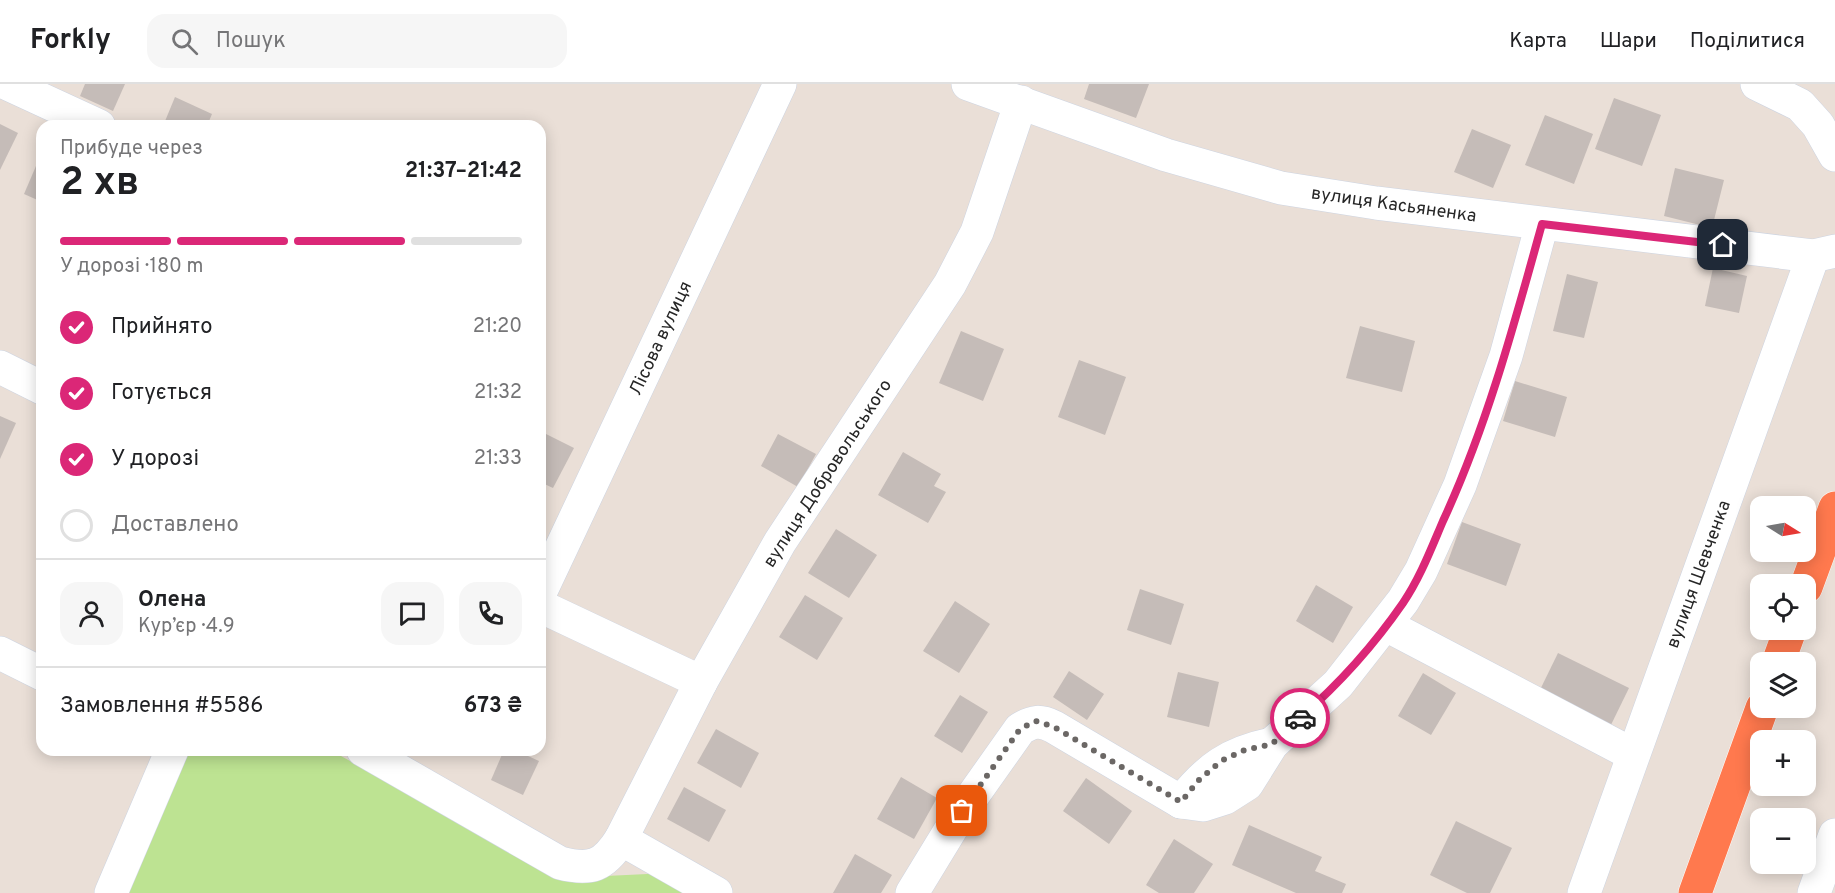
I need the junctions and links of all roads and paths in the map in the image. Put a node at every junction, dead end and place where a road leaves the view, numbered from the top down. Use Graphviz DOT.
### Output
graph roads {
  1 [pos="8,84"];
  2 [pos="780,84"];
  3 [pos="968,84"];
  4 [pos="1757,84"];
  5 [pos="1021,102"];
  6 [pos="86,120"];
  7 [pos="1835,155"];
  8 [pos="1542,224"];
  9 [pos="1824,254"];
  10 [pos="0,367"];
  11 [pos="36,385"];
  12 [pos="1835,508"];
  13 [pos="1811,574"];
  14 [pos="546,580"];
  15 [pos="546,609"];
  16 [pos="1386,626"];
  17 [pos="0,653"];
  18 [pos="36,671"];
  19 [pos="701,682"];
  20 [pos="1758,718"];
  21 [pos="1632,754"];
  22 [pos="169,756"];
  23 [pos="373,756"];
  24 [pos="1835,835"];
  25 [pos="621,839"];
  26 [pos="111,893"];
  27 [pos="716,893"];
  28 [pos="912,893"];
  29 [pos="1584,893"];
  30 [pos="1695,893"];
  31 [pos="1814,893"];
  1 -- 6 [label="street"];
  2 -- 14 [label="street, Лісова вулиця"];
  3 -- 5 [label="street, вулиця Касьяненка"];
  4 -- 7 [label="street"];
  5 -- 8 [label="street, вулиця Касьяненка"];
  5 -- 19 [label="street, вулиця Добровольського"];
  8 -- 9 [label="street, вулиця Касьяненка"];
  8 -- 16 [label="street"];
  9 -- 21 [label="street, вулиця Шевченка"];
  10 -- 11 [label="street"];
  12 -- 13 [label="highway"];
  15 -- 19 [label="street"];
  16 -- 21 [label="street"];
  16 -- 28 [label="street"];
  17 -- 18 [label="street"];
  19 -- 25 [label="street, вулиця Добровольського"];
  20 -- 30 [label="highway"];
  21 -- 29 [label="street, вулиця Шевченка"];
  22 -- 26 [label="street"];
  23 -- 25 [label="street, вулиця Добровольського"];
  24 -- 31 [label="street"];
  25 -- 27 [label="street"];
}
